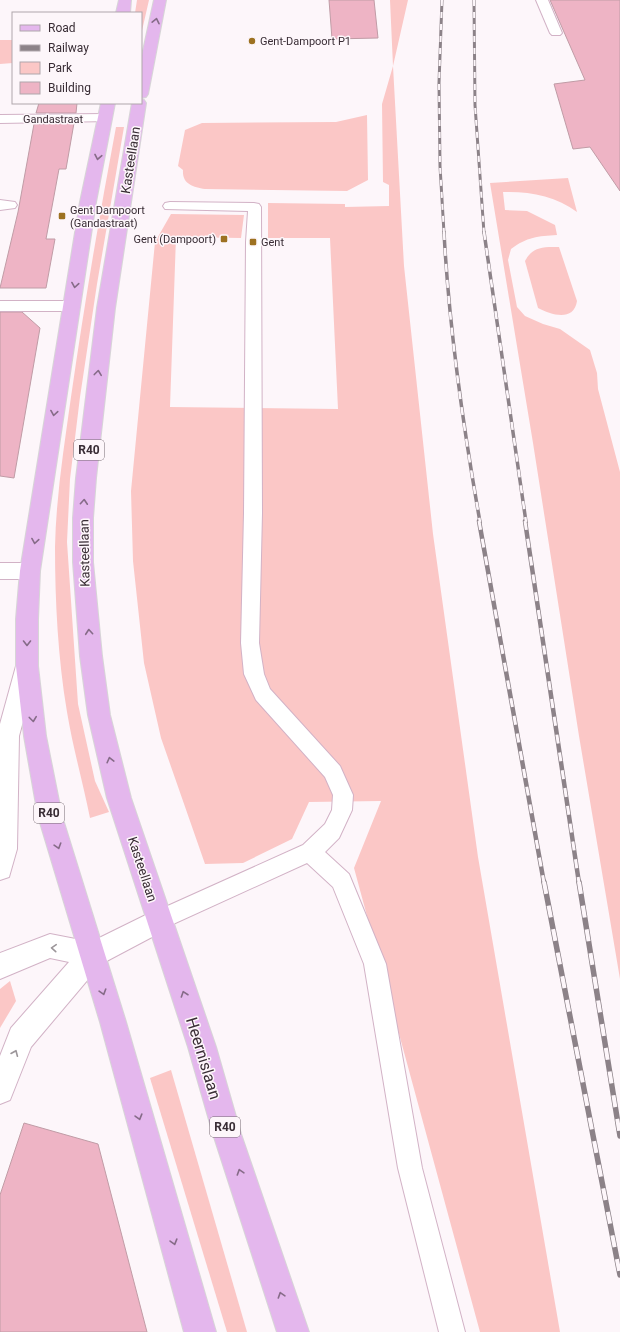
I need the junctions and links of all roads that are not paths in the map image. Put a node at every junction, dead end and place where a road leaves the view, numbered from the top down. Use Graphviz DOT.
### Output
graph roads {
  1 [pos="125,0"];
  2 [pos="160,0"];
  3 [pos="542,0"];
  4 [pos="123,12"];
  5 [pos="556,33"];
  6 [pos="142,89"];
  7 [pos="139,104"];
  8 [pos="107,111"];
  9 [pos="0,119"];
  10 [pos="170,206"];
  11 [pos="0,306"];
  12 [pos="71,306"];
  13 [pos="0,571"];
  14 [pos="30,571"];
  15 [pos="27,666"];
  16 [pos="310,852"];
  17 [pos="0,869"];
  18 [pos="160,920"];
  19 [pos="92,955"];
  20 [pos="0,966"];
  21 [pos="0,1090"];
  22 [pos="200,1332"];
  23 [pos="294,1332"];
  24 [pos="452,1332"];
  1 -- 4 [label="main road"];
  6 -- 2 [label="main road, one-way"];
  3 -- 5 [label="lane"];
  18 -- 7 [label="main road, Kasteellaan / R40, one-way"];
  8 -- 9 [label="street, Gandastraat"];
  8 -- 12 [label="main road, R40, one-way"];
  10 -- 16 [label="lane"];
  11 -- 12 [label="street"];
  12 -- 14 [label="main road, R40, one-way"];
  13 -- 14 [label="street"];
  14 -- 15 [label="main road, R40, one-way"];
  15 -- 17 [label="street"];
  15 -- 19 [label="main road, R40, one-way"];
  16 -- 18 [label="lane"];
  16 -- 24 [label="lane"];
  18 -- 19 [label="street"];
  23 -- 18 [label="main road, Heernislaan / R40, one-way"];
  19 -- 20 [label="street, one-way"];
  21 -- 19 [label="street, one-way"];
  19 -- 22 [label="main road, R40, one-way"];
}
